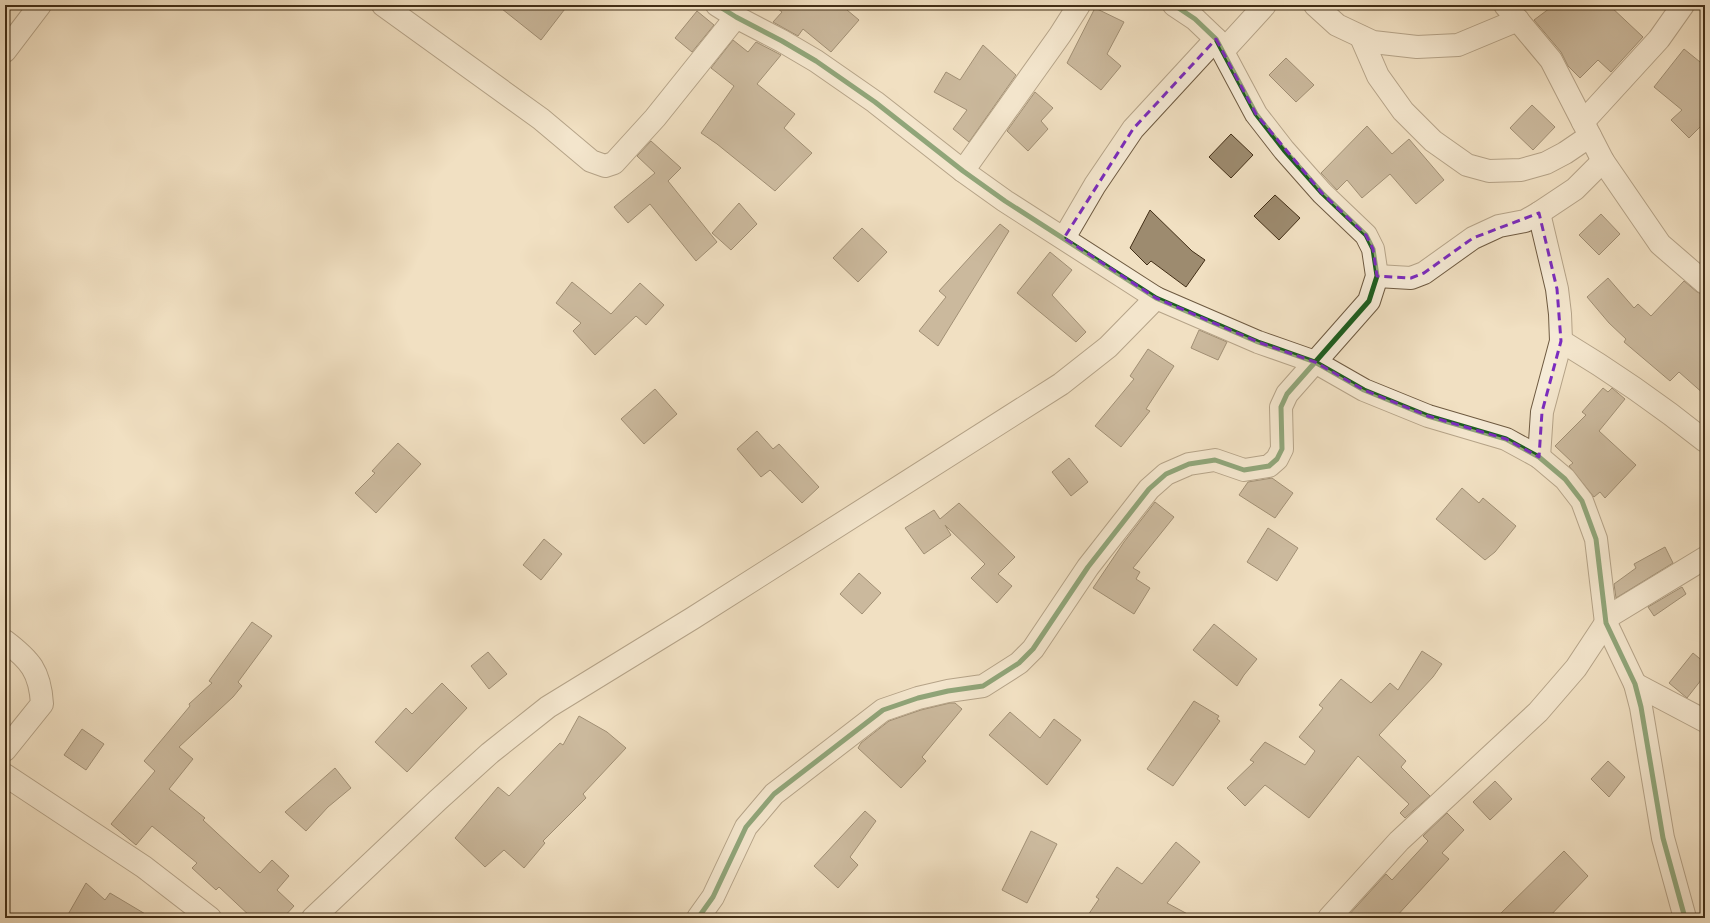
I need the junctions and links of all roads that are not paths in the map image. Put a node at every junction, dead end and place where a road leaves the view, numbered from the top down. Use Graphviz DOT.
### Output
graph roads {
  1 [pos="40,5"];
  2 [pos="383,5"];
  3 [pos="717,5"];
  4 [pos="1078,5"];
  5 [pos="1174,5"];
  6 [pos="1264,5"];
  7 [pos="1315,5"];
  8 [pos="1683,5"];
  9 [pos="1511,13"];
  10 [pos="736,17"];
  11 [pos="1361,36"];
  12 [pos="1220,45"];
  13 [pos="5,51"];
  14 [pos="1587,129"];
  15 [pos="1603,161"];
  16 [pos="963,171"];
  17 [pos="1539,213"];
  18 [pos="1064,238"];
  19 [pos="1377,276"];
  20 [pos="1705,283"];
  21 [pos="1156,298"];
  22 [pos="1561,341"];
  23 [pos="1315,362"];
  24 [pos="1705,441"];
  25 [pos="1539,457"];
  26 [pos="1705,558"];
  27 [pos="1606,623"];
  28 [pos="5,641"];
  29 [pos="1635,684"];
  30 [pos="1705,721"];
  31 [pos="5,750"];
  32 [pos="5,775"];
  33 [pos="210,918"];
  34 [pos="313,918"];
  35 [pos="698,918"];
  36 [pos="1329,918"];
  37 [pos="1685,918"];
  1 -- 13 [label="street"];
  2 -- 10 [label="street"];
  3 -- 10 [label="street"];
  4 -- 16 [label="street"];
  5 -- 12 [label="street"];
  6 -- 12 [label="street"];
  7 -- 11 [label="street"];
  8 -- 14 [label="street"];
  9 -- 11 [label="street"];
  9 -- 14 [label="street"];
  10 -- 16 [label="street"];
  11 -- 14 [label="street"];
  12 -- 18 [label="street"];
  12 -- 19 [label="street"];
  14 -- 15 [label="street"];
  15 -- 17 [label="street"];
  15 -- 20 [label="street"];
  16 -- 18 [label="street"];
  17 -- 19 [label="street"];
  17 -- 22 [label="street"];
  18 -- 21 [label="street"];
  19 -- 23 [label="street"];
  21 -- 23 [label="street"];
  21 -- 34 [label="street"];
  22 -- 24 [label="street"];
  22 -- 25 [label="street"];
  23 -- 25 [label="street"];
  23 -- 35 [label="street"];
  25 -- 27 [label="street"];
  26 -- 27 [label="street"];
  27 -- 29 [label="street"];
  27 -- 36 [label="street"];
  28 -- 31 [label="street"];
  29 -- 30 [label="street"];
  29 -- 37 [label="street"];
  32 -- 33 [label="street"];
}
